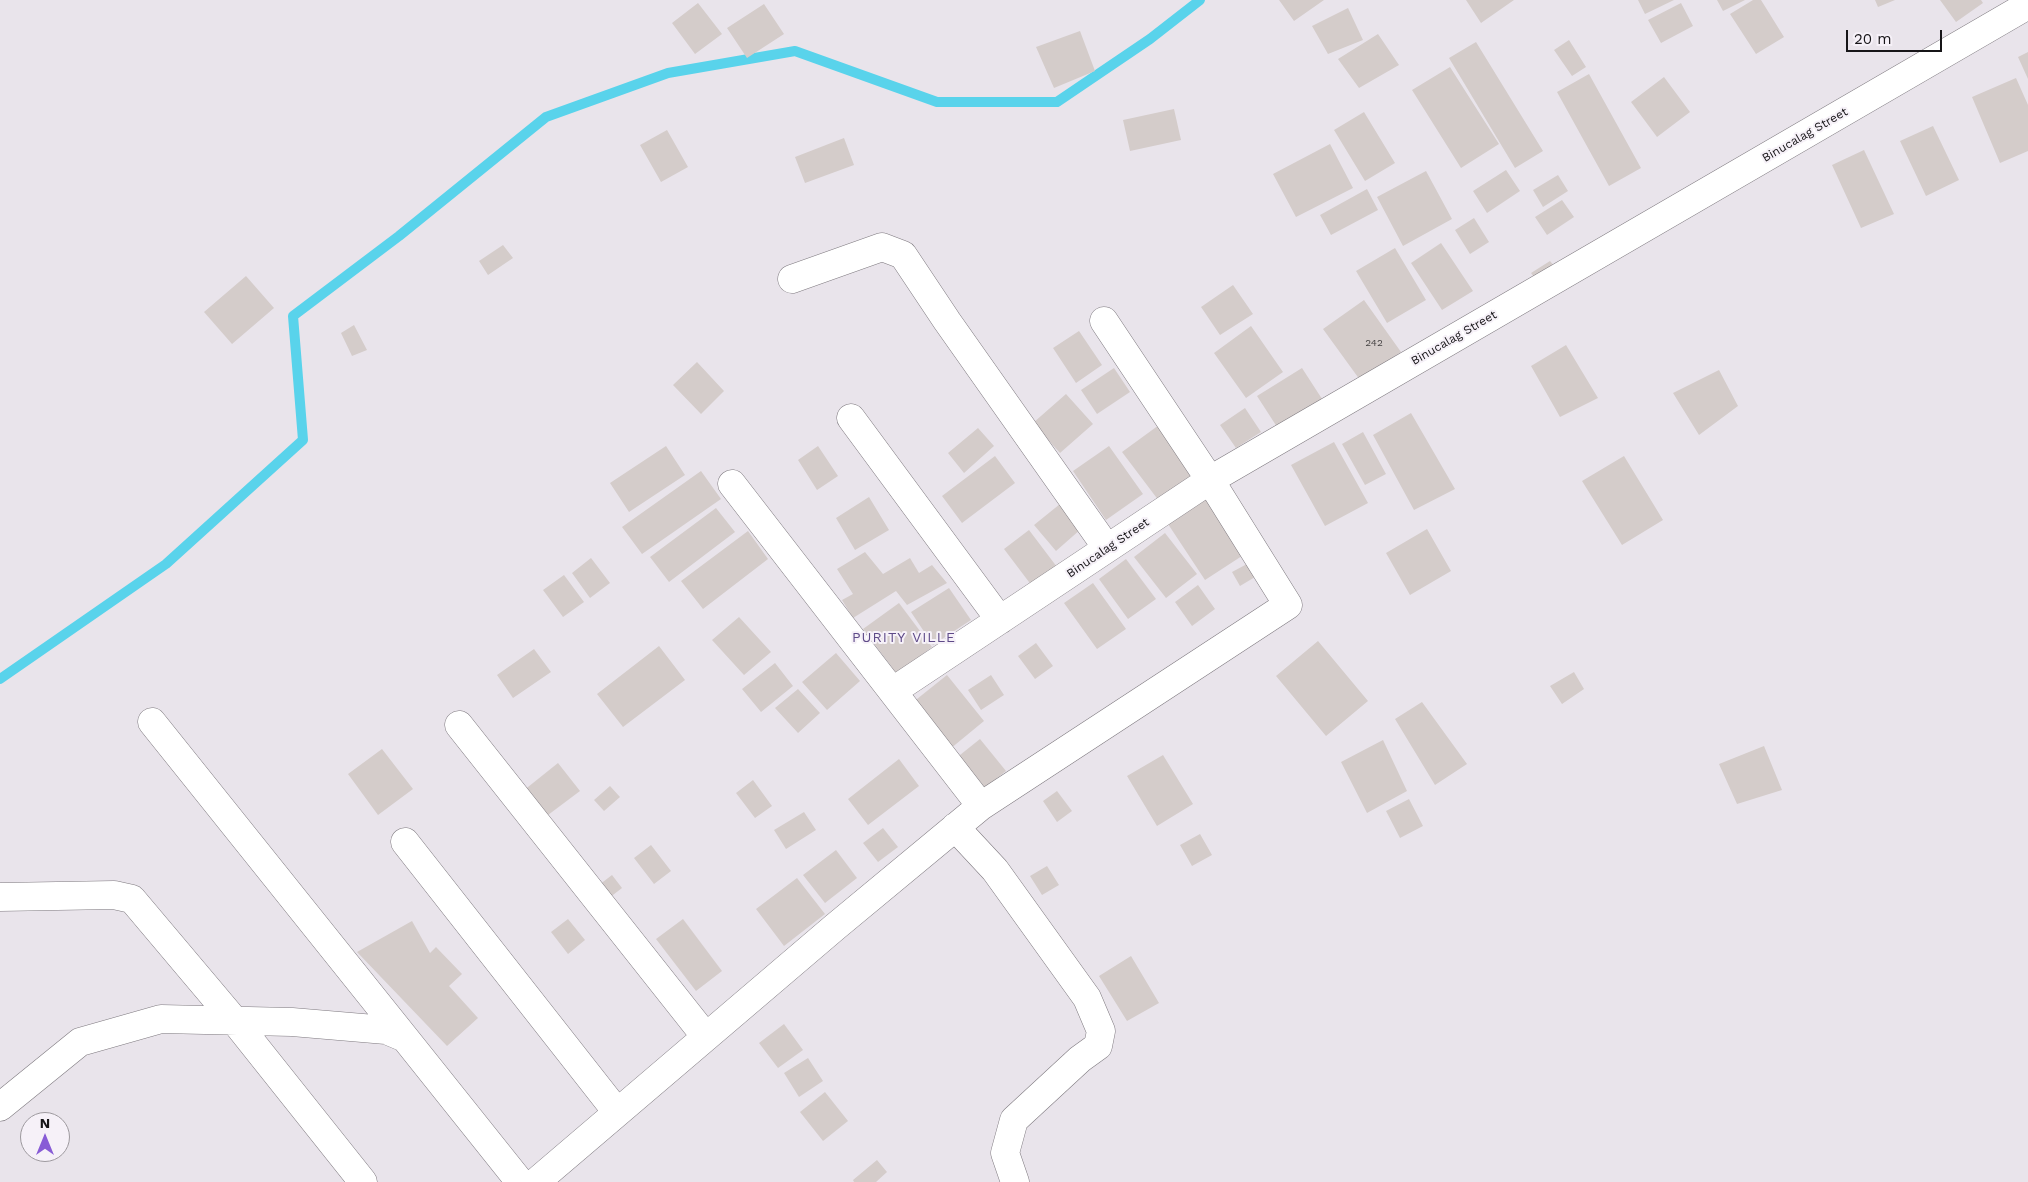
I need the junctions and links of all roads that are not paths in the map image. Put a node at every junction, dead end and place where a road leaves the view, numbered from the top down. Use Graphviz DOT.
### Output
graph roads {
  1 [pos="2028,5"];
  2 [pos="792,279"];
  3 [pos="1104,321"];
  4 [pos="851,418"];
  5 [pos="1210,480"];
  6 [pos="732,484"];
  7 [pos="1108,548"];
  8 [pos="1000,620"];
  9 [pos="893,691"];
  10 [pos="152,722"];
  11 [pos="458,725"];
  12 [pos="982,806"];
  13 [pos="955,827"];
  14 [pos="405,842"];
  15 [pos="0,898"];
  16 [pos="234,1020"];
  17 [pos="706,1037"];
  18 [pos="405,1038"];
  19 [pos="0,1107"];
  20 [pos="617,1112"];
  21 [pos="363,1182"];
  22 [pos="520,1182"];
  23 [pos="536,1182"];
  24 [pos="1015,1182"];
  1 -- 5 [label="street, Binucalag Street"];
  2 -- 7 [label="street"];
  3 -- 5 [label="street"];
  4 -- 8 [label="street"];
  5 -- 7 [label="street, Binucalag Street"];
  5 -- 12 [label="street"];
  6 -- 9 [label="street"];
  7 -- 8 [label="street, Binucalag Street"];
  8 -- 9 [label="street, Binucalag Street"];
  9 -- 12 [label="street"];
  10 -- 18 [label="street"];
  11 -- 17 [label="street"];
  12 -- 13 [label="street"];
  13 -- 17 [label="street"];
  13 -- 24 [label="street"];
  14 -- 20 [label="street"];
  15 -- 16 [label="street"];
  16 -- 18 [label="street"];
  16 -- 19 [label="street"];
  16 -- 21 [label="street"];
  17 -- 20 [label="street"];
  18 -- 22 [label="street"];
  20 -- 23 [label="street"];
}
